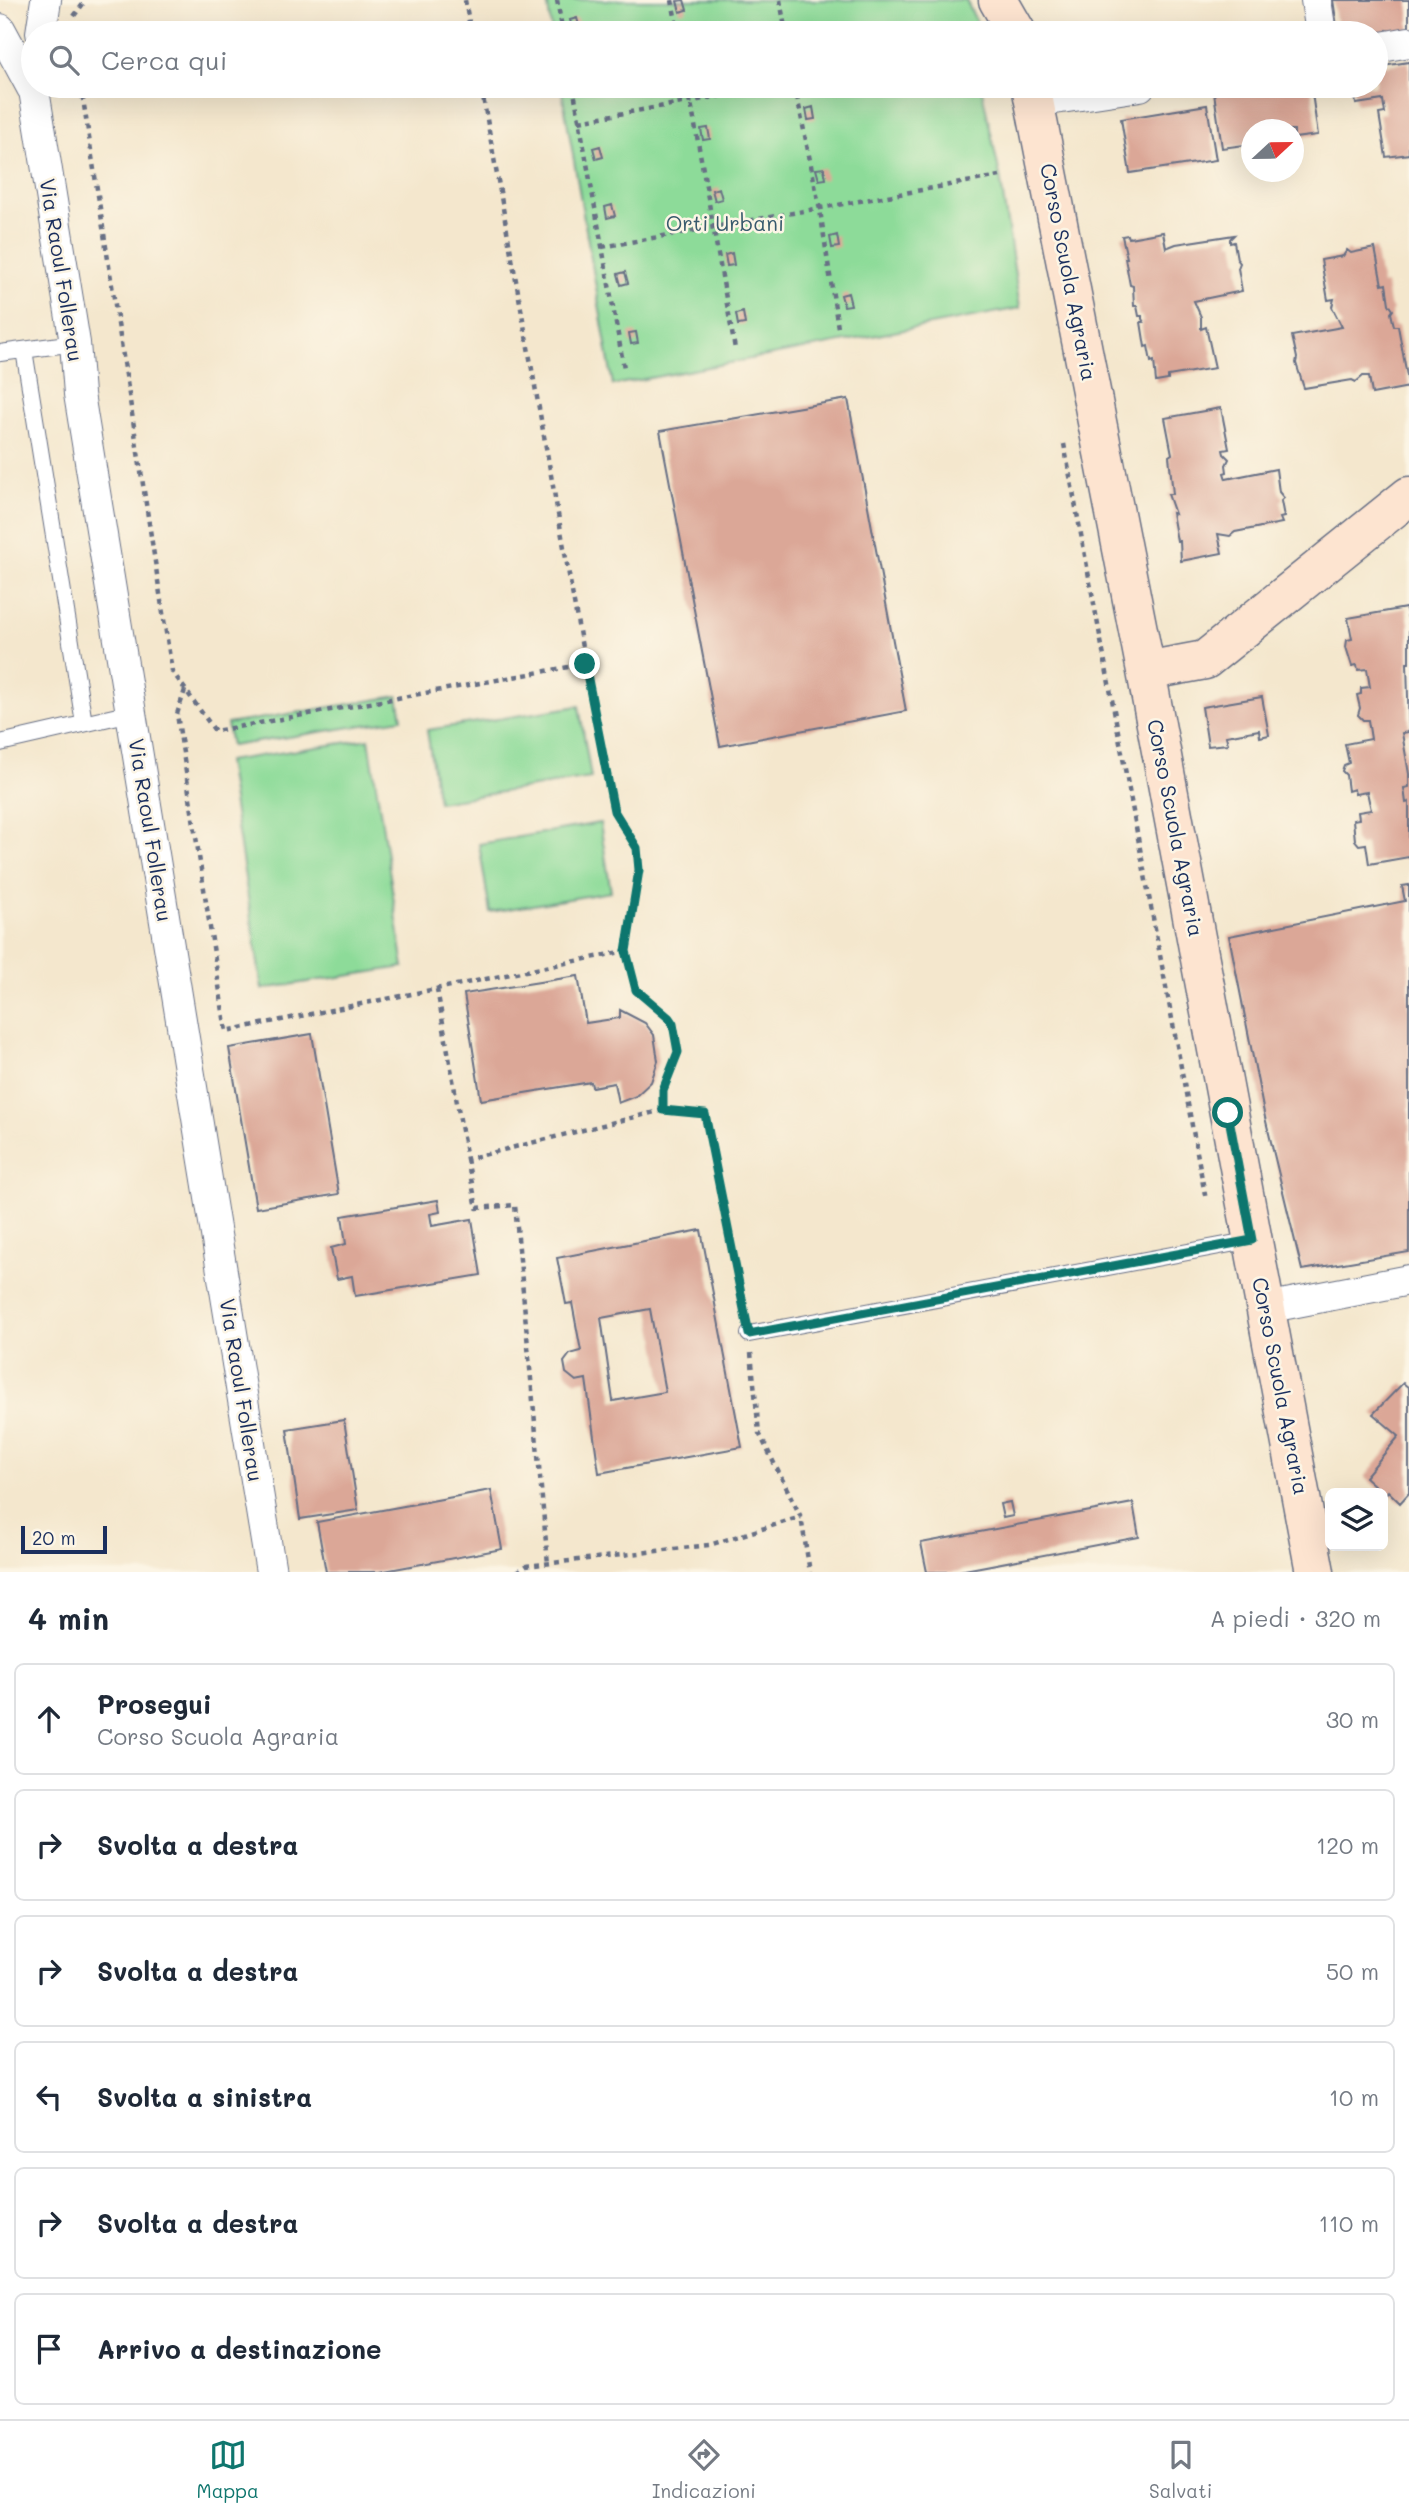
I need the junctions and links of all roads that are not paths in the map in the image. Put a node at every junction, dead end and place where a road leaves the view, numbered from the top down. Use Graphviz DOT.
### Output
graph roads {
  1 [pos="46,0"];
  2 [pos="998,0"];
  3 [pos="1014,0"];
  4 [pos="1316,0"];
  5 [pos="43,21"];
  6 [pos="1011,21"];
  7 [pos="1017,21"];
  8 [pos="1319,21"];
  9 [pos="0,29"];
  10 [pos="1409,42"];
  11 [pos="1388,46"];
  12 [pos="21,65"];
  13 [pos="35,98"];
  14 [pos="1034,98"];
  15 [pos="75,343"];
  16 [pos="24,350"];
  17 [pos="0,353"];
  18 [pos="1409,496"];
  19 [pos="1146,671"];
  20 [pos="131,713"];
  21 [pos="84,723"];
  22 [pos="0,743"];
  23 [pos="1252,1240"];
  24 [pos="1409,1280"];
  25 [pos="1266,1308"];
  26 [pos="749,1334"];
  27 [pos="271,1572"];
  28 [pos="1315,1572"];
  1 -- 5 [label="street"];
  2 -- 6 [label="main road"];
  3 -- 7 [label="main road"];
  4 -- 8 [label="street"];
  9 -- 12 [label="street, Via Raoul Follerau"];
  10 -- 11 [label="street"];
  13 -- 15 [label="street, Via Raoul Follerau"];
  14 -- 19 [label="main road, Corso Scuola Agraria"];
  15 -- 16 [label="lane"];
  15 -- 20 [label="street, Via Raoul Follerau"];
  16 -- 17 [label="lane"];
  16 -- 21 [label="lane"];
  18 -- 19 [label="main road"];
  19 -- 23 [label="main road, Corso Scuola Agraria"];
  20 -- 21 [label="lane"];
  20 -- 27 [label="street, Via Raoul Follerau"];
  21 -- 22 [label="lane"];
  23 -- 25 [label="main road, Corso Scuola Agraria"];
  23 -- 26 [label="lane"];
  24 -- 25 [label="street"];
  25 -- 28 [label="main road, Corso Scuola Agraria"];
}
